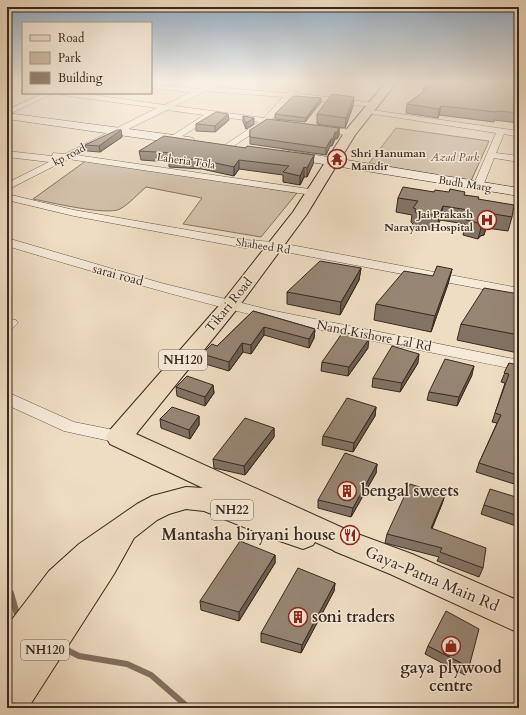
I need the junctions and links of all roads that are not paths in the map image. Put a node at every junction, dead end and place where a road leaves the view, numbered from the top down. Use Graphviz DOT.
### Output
graph roads {
  1 [pos="9,115"];
  2 [pos="144,115"];
  3 [pos="209,115"];
  4 [pos="222,115"];
  5 [pos="271,115"];
  6 [pos="365,115"];
  7 [pos="413,115"];
  8 [pos="266,121"];
  9 [pos="311,124"];
  10 [pos="295,125"];
  11 [pos="110,131"];
  12 [pos="501,131"];
  13 [pos="350,132"];
  14 [pos="519,134"];
  15 [pos="173,139"];
  16 [pos="198,143"];
  17 [pos="213,145"];
  18 [pos="228,147"];
  19 [pos="248,149"];
  20 [pos="271,152"];
  21 [pos="7,154"];
  22 [pos="491,155"];
  23 [pos="58,158"];
  24 [pos="519,159"];
  25 [pos="332,161"];
  26 [pos="7,180"];
  27 [pos="478,186"];
  28 [pos="7,187"];
  29 [pos="312,192"];
  30 [pos="519,192"];
  31 [pos="7,197"];
  32 [pos="7,242"];
  33 [pos="275,246"];
  34 [pos="519,292"];
  35 [pos="230,305"];
  36 [pos="519,365"];
  37 [pos="7,398"];
  38 [pos="119,437"];
  39 [pos="344,542"];
  40 [pos="72,587"];
  41 [pos="519,617"];
  42 [pos="7,654"];
  43 [pos="7,707"];
  1 -- 11 [label="street"];
  2 -- 11 [label="street, kp road"];
  3 -- 15 [label="street"];
  4 -- 8 [label="street"];
  5 -- 8 [label="street"];
  6 -- 13 [label="main road, Tikari Road / NH120"];
  7 -- 12 [label="street"];
  8 -- 10 [label="street"];
  8 -- 18 [label="street"];
  9 -- 13 [label="street"];
  11 -- 15 [label="street"];
  11 -- 23 [label="street, kp road"];
  12 -- 14 [label="street"];
  12 -- 22 [label="street"];
  13 -- 25 [label="main road, Tikari Road / NH120"];
  15 -- 16 [label="street"];
  17 -- 18 [label="street"];
  18 -- 19 [label="street"];
  20 -- 25 [label="street, Budh Marg"];
  21 -- 23 [label="street, Laheria Tola"];
  22 -- 24 [label="street"];
  22 -- 27 [label="street"];
  23 -- 26 [label="street, kp road"];
  23 -- 28 [label="street, kp road"];
  23 -- 29 [label="street, Laheria Tola"];
  25 -- 27 [label="street, Budh Marg"];
  25 -- 29 [label="main road, Tikari Road / NH120"];
  27 -- 30 [label="street, Budh Marg"];
  29 -- 33 [label="main road, Tikari Road / NH120"];
  31 -- 33 [label="street, Shaheed Rd"];
  32 -- 35 [label="street, sarai road"];
  33 -- 34 [label="street, Shaheed Rd"];
  33 -- 35 [label="main road, Tikari Road / NH120"];
  35 -- 36 [label="street, Nand Kishore Lal Rd"];
  35 -- 38 [label="main road, Tikari Road / NH120"];
  37 -- 38 [label="street"];
  38 -- 39 [label="main road"];
  39 -- 40 [label="main road, NH22"];
  39 -- 41 [label="main road, Gaya-Patna Main Rd"];
  40 -- 42 [label="main road, NH120"];
  40 -- 43 [label="main road, NH120"];
}
